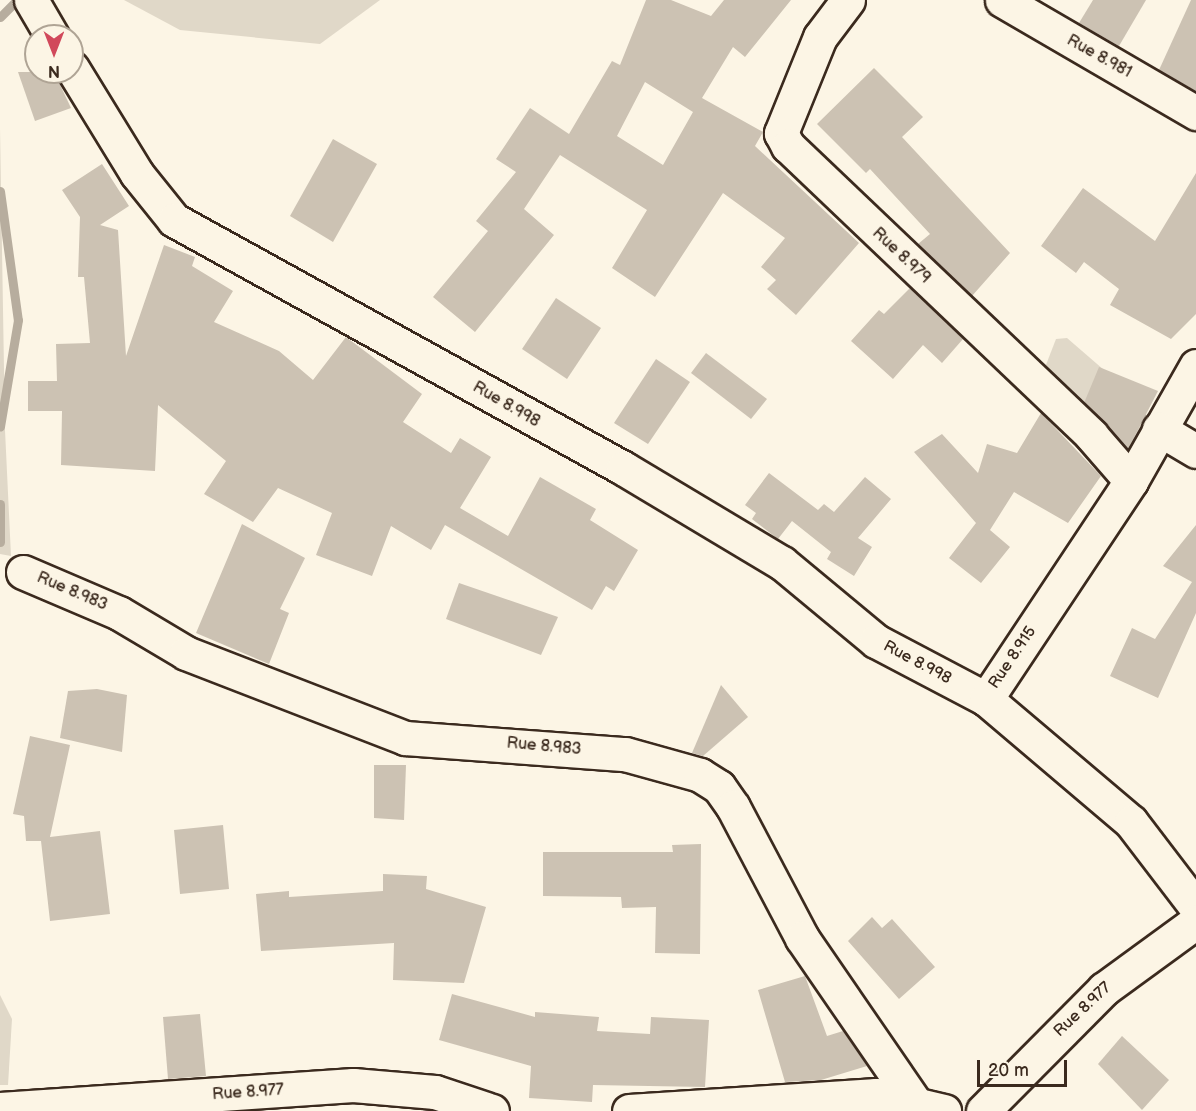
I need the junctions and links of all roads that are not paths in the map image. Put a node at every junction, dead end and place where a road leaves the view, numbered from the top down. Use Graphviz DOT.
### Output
graph roads {
  1 [pos="848,0"];
  2 [pos="1002,0"];
  3 [pos="82,84"];
  4 [pos="1196,113"];
  5 [pos="1196,366"];
  6 [pos="1159,429"];
  7 [pos="1196,451"];
  8 [pos="1131,481"];
  9 [pos="23,572"];
  10 [pos="986,699"];
  11 [pos="1196,907"];
  12 [pos="1196,922"];
  13 [pos="248,1102"];
  14 [pos="930,1108"];
  15 [pos="0,1109"];
  16 [pos="492,1111"];
  17 [pos="630,1111"];
  18 [pos="983,1111"];
  1 -- 8 [label="street, Rue 8.979"];
  2 -- 4 [label="street, Rue 8.981"];
  3 -- 10 [label="street, Rue 8.998"];
  5 -- 6 [label="street, Rue 8.915"];
  6 -- 7 [label="street"];
  6 -- 8 [label="street, Rue 8.915"];
  8 -- 10 [label="street, Rue 8.915"];
  9 -- 14 [label="street, Rue 8.983"];
  10 -- 11 [label="street, Rue 8.915"];
  12 -- 18 [label="street, Rue 8.977"];
  13 -- 15 [label="street, Rue 8.977"];
  13 -- 16 [label="street, Rue 8.977"];
  14 -- 17 [label="street"];
}
